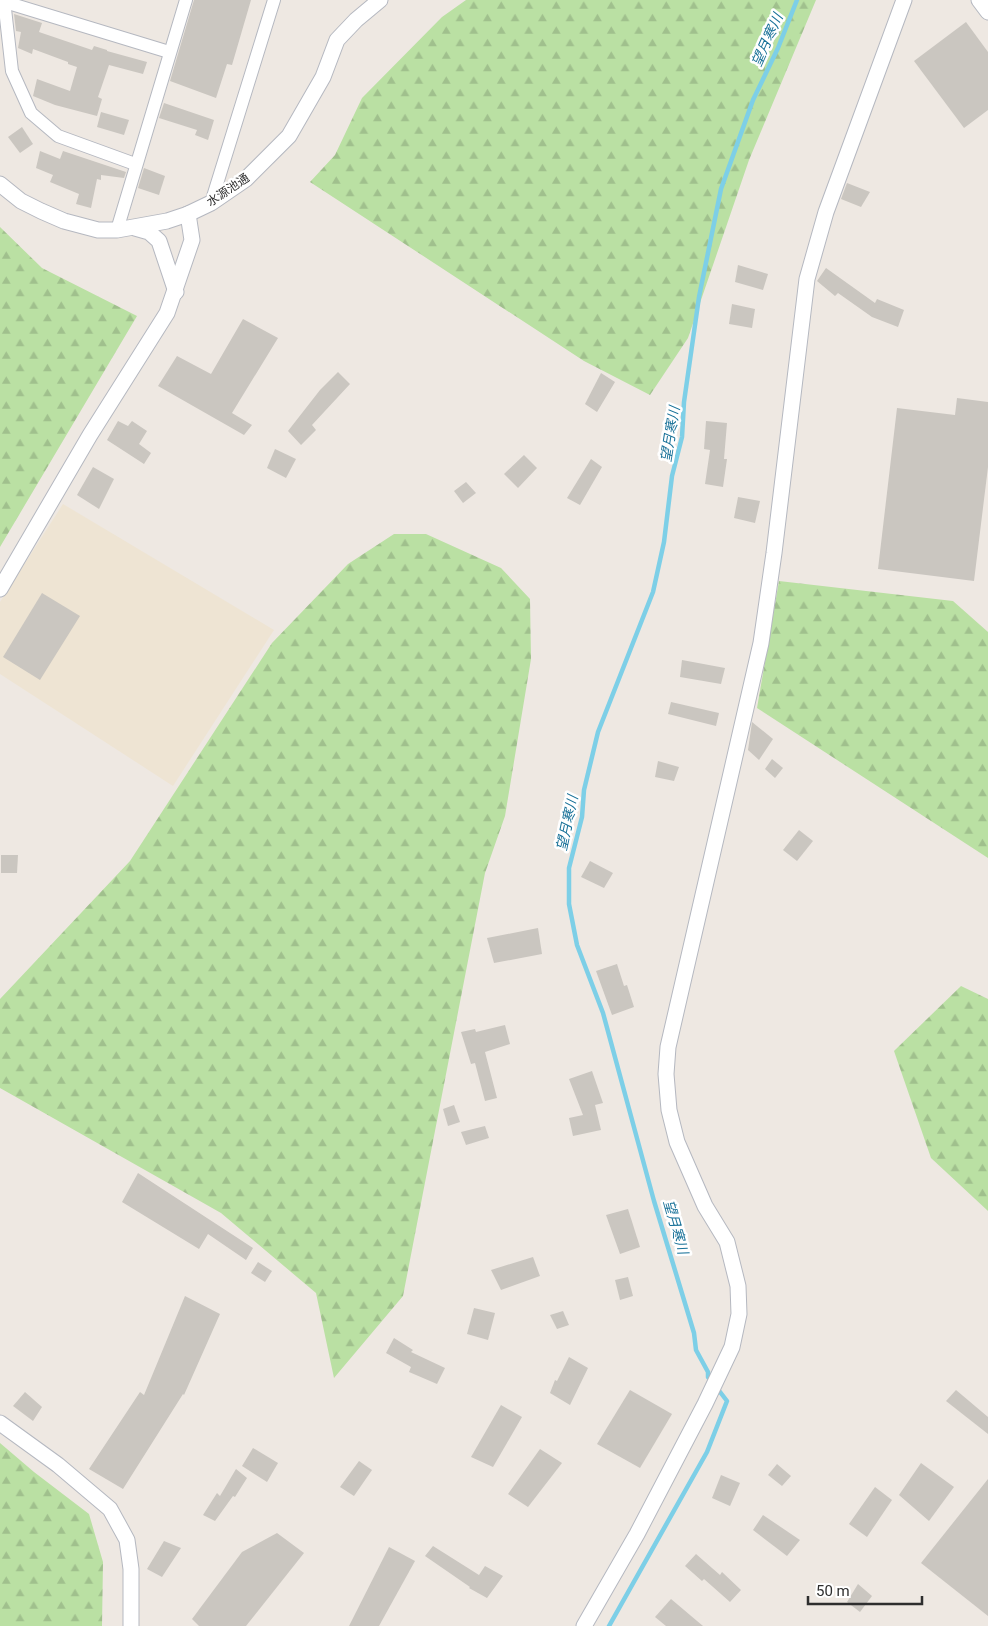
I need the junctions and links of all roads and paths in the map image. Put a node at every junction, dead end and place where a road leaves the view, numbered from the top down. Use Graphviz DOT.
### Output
graph roads {
  1 [pos="186,0"];
  2 [pos="274,0"];
  3 [pos="380,0"];
  4 [pos="904,0"];
  5 [pos="979,0"];
  6 [pos="4,1"];
  7 [pos="988,12"];
  8 [pos="169,52"];
  9 [pos="135,164"];
  10 [pos="0,184"];
  11 [pos="211,203"];
  12 [pos="188,214"];
  13 [pos="135,228"];
  14 [pos="117,230"];
  15 [pos="176,292"];
  16 [pos="0,589"];
  17 [pos="0,1423"];
  18 [pos="131,1626"];
  19 [pos="584,1626"];
  1 -- 8 [label="street"];
  2 -- 11 [label="street"];
  3 -- 11 [label="street, 水源池通"];
  4 -- 19 [label="street"];
  5 -- 7 [label="street"];
  6 -- 8 [label="street"];
  6 -- 9 [label="street"];
  8 -- 9 [label="street"];
  9 -- 14 [label="street"];
  10 -- 14 [label="street, 水源池通"];
  11 -- 12 [label="street, 水源池通"];
  12 -- 13 [label="street, 水源池通"];
  12 -- 15 [label="street"];
  13 -- 14 [label="street, 水源池通"];
  13 -- 15 [label="street"];
  15 -- 16 [label="street"];
  17 -- 18 [label="street"];
}
